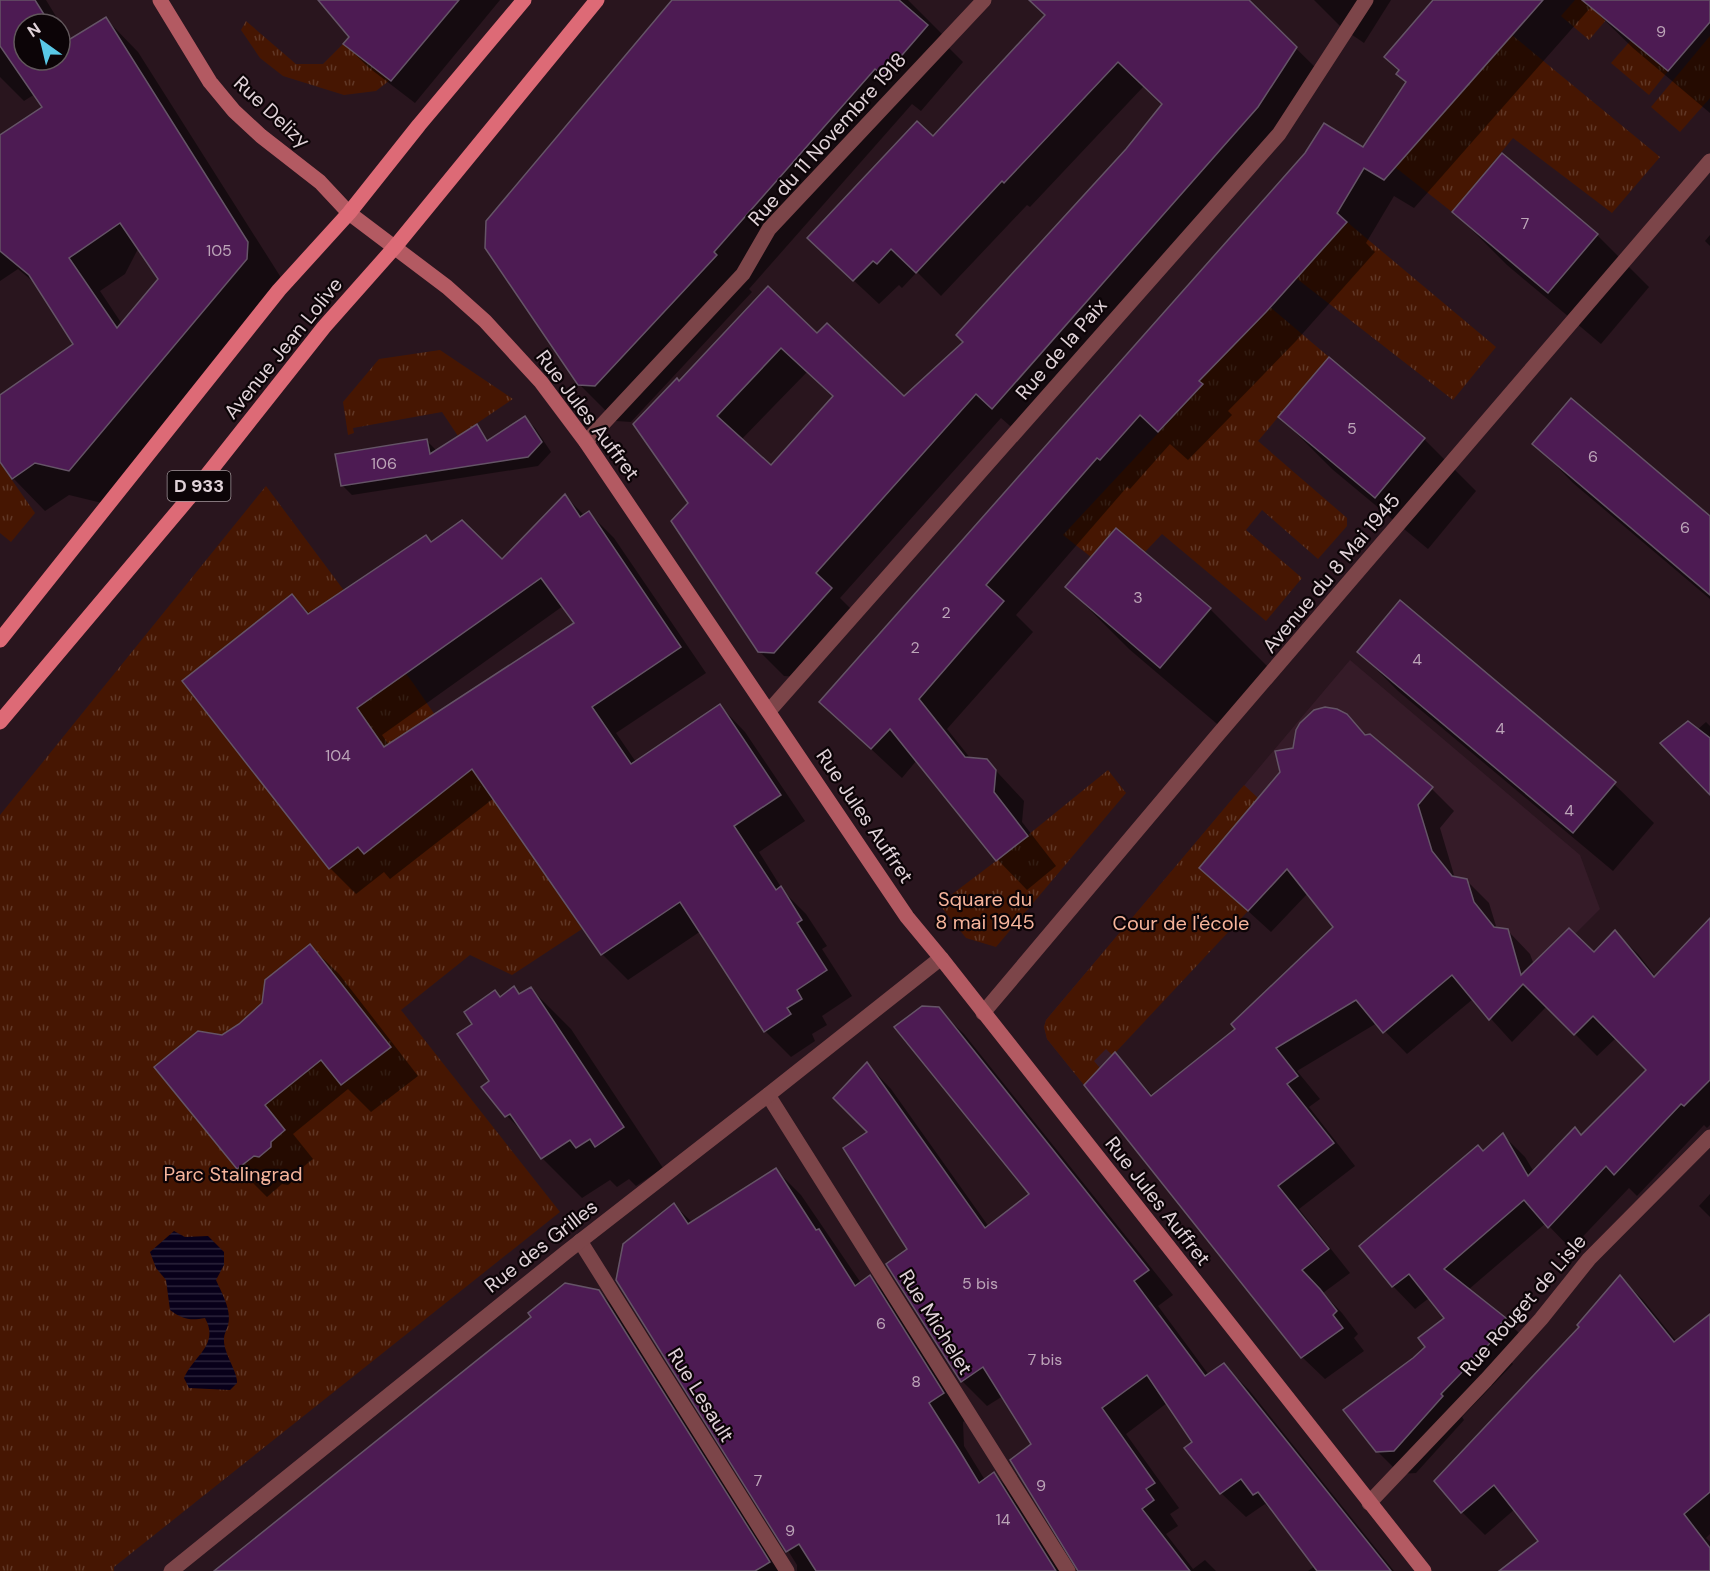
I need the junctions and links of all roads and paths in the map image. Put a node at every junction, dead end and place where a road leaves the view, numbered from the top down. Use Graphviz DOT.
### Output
graph roads {
  1 [pos="160,0"];
  2 [pos="524,0"];
  3 [pos="597,0"];
  4 [pos="984,0"];
  5 [pos="1366,0"];
  6 [pos="1710,161"];
  7 [pos="349,213"];
  8 [pos="394,248"];
  9 [pos="586,442"];
  10 [pos="0,640"];
  11 [pos="769,711"];
  12 [pos="0,722"];
  13 [pos="941,957"];
  14 [pos="984,1013"];
  15 [pos="768,1095"];
  16 [pos="1710,1137"];
  17 [pos="580,1241"];
  18 [pos="1369,1503"];
  19 [pos="171,1571"];
  20 [pos="787,1571"];
  21 [pos="1068,1571"];
  22 [pos="1424,1571"];
  1 -- 7 [label="main road, Rue Delizy"];
  2 -- 7 [label="main road, Avenue Jean Lolive / D 933"];
  3 -- 8 [label="main road, Avenue Jean Lolive / D 933"];
  4 -- 9 [label="street, Rue du 11 Novembre 1918"];
  5 -- 11 [label="street, Rue de la Paix"];
  6 -- 14 [label="street, Avenue du 8 Mai 1945"];
  7 -- 8 [label="main road, Rue Jules Auffret"];
  7 -- 10 [label="main road, Avenue Jean Lolive / D 933"];
  8 -- 9 [label="main road, Rue Jules Auffret"];
  8 -- 12 [label="main road, Avenue Jean Lolive / D 933"];
  9 -- 11 [label="main road, Rue Jules Auffret"];
  11 -- 13 [label="main road, Rue Jules Auffret"];
  13 -- 14 [label="main road, Rue Jules Auffret"];
  13 -- 15 [label="street, Rue des Grilles"];
  14 -- 18 [label="main road, Rue Jules Auffret"];
  15 -- 17 [label="street, Rue des Grilles"];
  15 -- 21 [label="street, Rue Michelet"];
  16 -- 18 [label="street, Rue Rouget de Lisle"];
  17 -- 19 [label="street, Rue des Grilles"];
  17 -- 20 [label="street, Rue Lesault"];
  18 -- 22 [label="main road, Rue Jules Auffret"];
}
